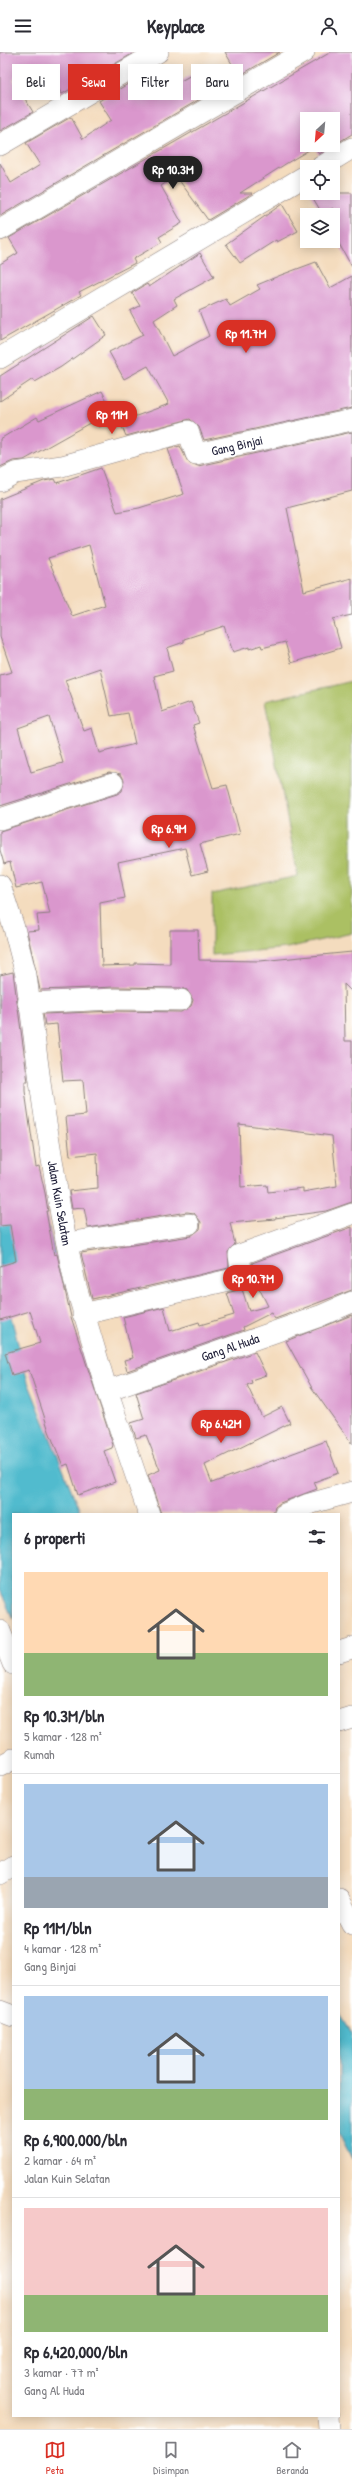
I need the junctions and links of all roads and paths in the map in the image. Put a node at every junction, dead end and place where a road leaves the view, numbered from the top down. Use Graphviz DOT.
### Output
graph roads {
  1 [pos="158,52"];
  2 [pos="304,52"];
  3 [pos="0,145"];
  4 [pos="352,148"];
  5 [pos="332,160"];
  6 [pos="300,179"];
  7 [pos="0,230"];
  8 [pos="0,358"];
  9 [pos="352,420"];
  10 [pos="0,481"];
  11 [pos="113,783"];
  12 [pos="0,819"];
  13 [pos="0,885"];
  14 [pos="181,1000"];
  15 [pos="28,1003"];
  16 [pos="352,1214"];
  17 [pos="189,1224"];
  18 [pos="67,1243"];
  19 [pos="352,1302"];
  20 [pos="83,1314"];
  21 [pos="107,1391"];
  22 [pos="352,1492"];
  23 [pos="149,1513"];
  24 [pos="287,1513"];
  25 [pos="0,1631"];
  26 [pos="352,1648"];
  27 [pos="340,1652"];
  28 [pos="12,1661"];
  29 [pos="352,1718"];
  30 [pos="340,1722"];
  31 [pos="12,1760"];
  32 [pos="0,1766"];
  33 [pos="12,1867"];
  34 [pos="0,1874"];
  35 [pos="340,1901"];
  36 [pos="352,1924"];
  37 [pos="0,2011"];
  38 [pos="12,2016"];
  39 [pos="328,2417"];
  40 [pos="329,2429"];
  1 -- 3 [label="street"];
  2 -- 7 [label="street"];
  4 -- 5 [label="street"];
  6 -- 8 [label="street"];
  9 -- 10 [label="street, Gang Binjai"];
  11 -- 12 [label="street"];
  13 -- 15 [label="street, Jalan Kuin Selatan"];
  14 -- 15 [label="street"];
  15 -- 18 [label="street, Jalan Kuin Selatan"];
  16 -- 20 [label="street"];
  17 -- 18 [label="street"];
  18 -- 20 [label="street, Jalan Kuin Selatan"];
  19 -- 21 [label="street, Gang Al Huda"];
  20 -- 21 [label="street, Jalan Kuin Selatan"];
  21 -- 23 [label="street, Jalan Kuin Selatan"];
  22 -- 24 [label="street"];
  25 -- 28 [label="street"];
  26 -- 27 [label="street"];
  29 -- 30 [label="street"];
  31 -- 32 [label="street"];
  33 -- 34 [label="street"];
  35 -- 36 [label="street"];
  37 -- 38 [label="street"];
  39 -- 40 [label="street"];
}
